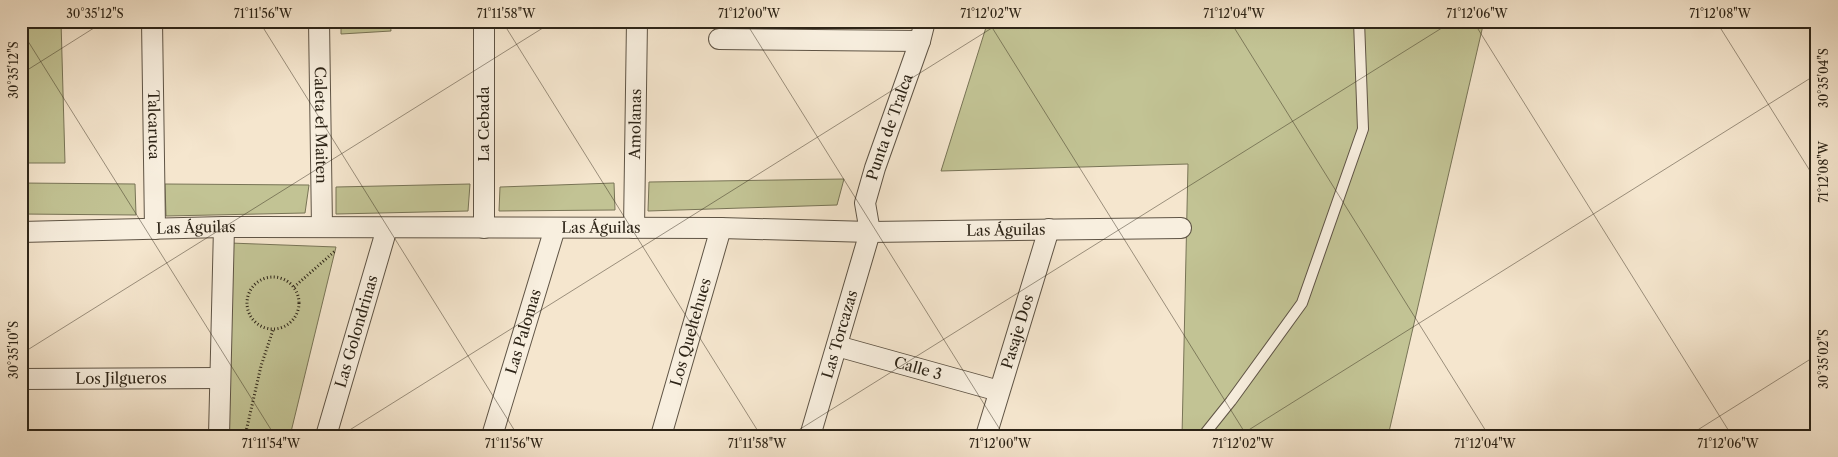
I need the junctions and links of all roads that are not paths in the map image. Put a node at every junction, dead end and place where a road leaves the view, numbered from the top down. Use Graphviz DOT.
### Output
graph roads {
  1 [pos="152,21"];
  2 [pos="319,21"];
  3 [pos="484,21"];
  4 [pos="637,21"];
  5 [pos="925,21"];
  6 [pos="1359,21"];
  7 [pos="719,39"];
  8 [pos="920,41"];
  9 [pos="224,227"];
  10 [pos="322,227"];
  11 [pos="155,228"];
  12 [pos="387,228"];
  13 [pos="484,228"];
  14 [pos="555,228"];
  15 [pos="634,228"];
  16 [pos="721,228"];
  17 [pos="1181,228"];
  18 [pos="1050,229"];
  19 [pos="21,232"];
  20 [pos="870,232"];
  21 [pos="837,346"];
  22 [pos="220,378"];
  23 [pos="21,379"];
  24 [pos="999,392"];
  25 [pos="219,436"];
  26 [pos="326,436"];
  27 [pos="492,436"];
  28 [pos="661,436"];
  29 [pos="810,436"];
  30 [pos="986,436"];
  31 [pos="1203,436"];
  1 -- 11 [label="street, Talcaruca"];
  2 -- 10 [label="street, Caleta el Maiten"];
  3 -- 13 [label="street, La Cebada"];
  4 -- 15 [label="street, Amolanas"];
  5 -- 8 [label="street, Punta de Tralca"];
  6 -- 31 [label="lane"];
  7 -- 8 [label="street"];
  8 -- 20 [label="street, Punta de Tralca"];
  9 -- 10 [label="street, Las Águilas"];
  9 -- 11 [label="street, Las Águilas"];
  9 -- 22 [label="street"];
  10 -- 12 [label="street, Las Águilas"];
  11 -- 19 [label="street, Las Águilas"];
  12 -- 13 [label="street, Las Águilas"];
  12 -- 26 [label="street, Las Golondrinas"];
  13 -- 14 [label="street, Las Águilas"];
  14 -- 15 [label="street, Las Águilas"];
  14 -- 27 [label="street, Las Palomas"];
  15 -- 16 [label="street, Las Águilas"];
  16 -- 20 [label="street, Las Águilas"];
  16 -- 28 [label="street, Los Queltehues"];
  17 -- 18 [label="street, Las Águilas"];
  18 -- 20 [label="street, Las Águilas"];
  18 -- 24 [label="street, Pasaje Dos"];
  20 -- 21 [label="street, Las Torcazas"];
  21 -- 24 [label="street, Calle 3"];
  21 -- 29 [label="street, Las Torcazas"];
  22 -- 23 [label="street, Los Jilgueros"];
  22 -- 25 [label="street"];
  24 -- 30 [label="street, Pasaje Dos"];
}
